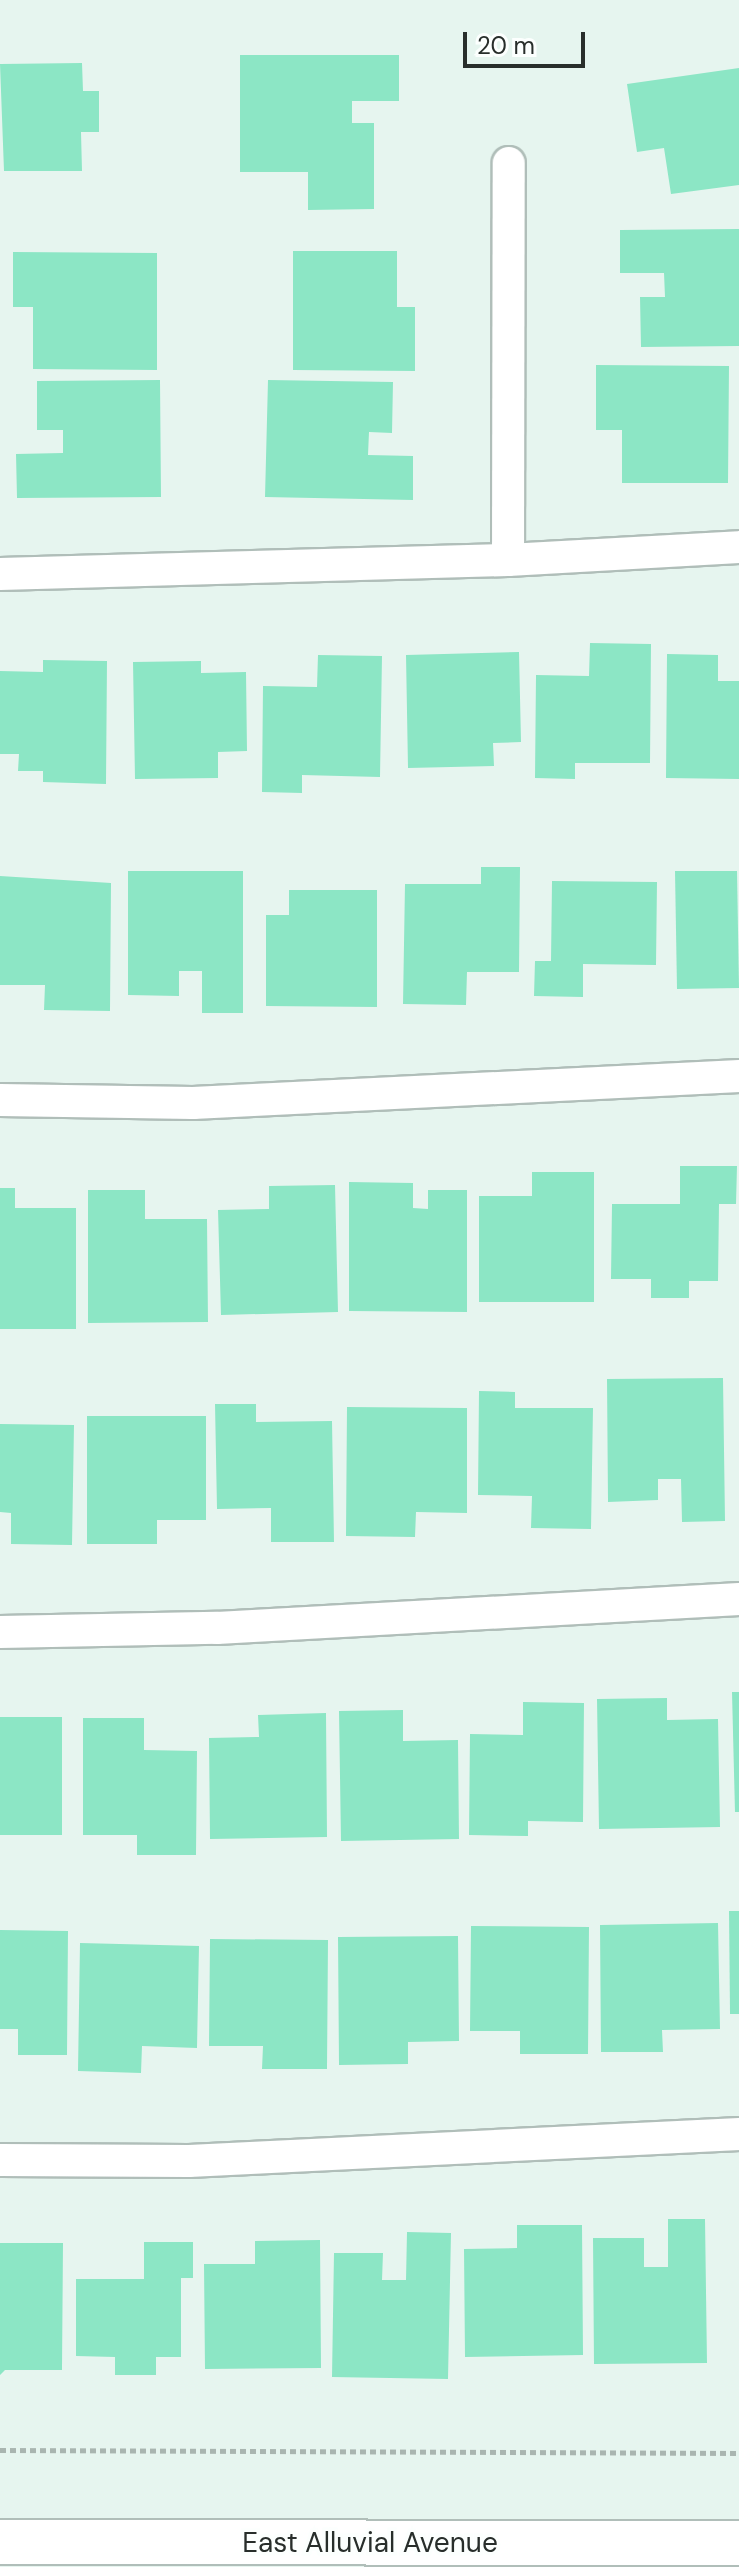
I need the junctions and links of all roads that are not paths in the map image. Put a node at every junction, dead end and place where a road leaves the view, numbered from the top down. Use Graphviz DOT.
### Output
graph roads {
  1 [pos="509,163"];
  2 [pos="739,547"];
  3 [pos="508,560"];
  4 [pos="0,574"];
  5 [pos="739,1076"];
  6 [pos="0,1100"];
  7 [pos="739,1599"];
  8 [pos="0,1632"];
  9 [pos="739,2134"];
  10 [pos="0,2160"];
  11 [pos="0,2542"];
  12 [pos="739,2543"];
  1 -- 3 [label="street"];
  2 -- 3 [label="street"];
  3 -- 4 [label="street"];
  5 -- 6 [label="street"];
  7 -- 8 [label="street"];
  9 -- 10 [label="street"];
  11 -- 12 [label="street, East Alluvial Avenue"];
}
